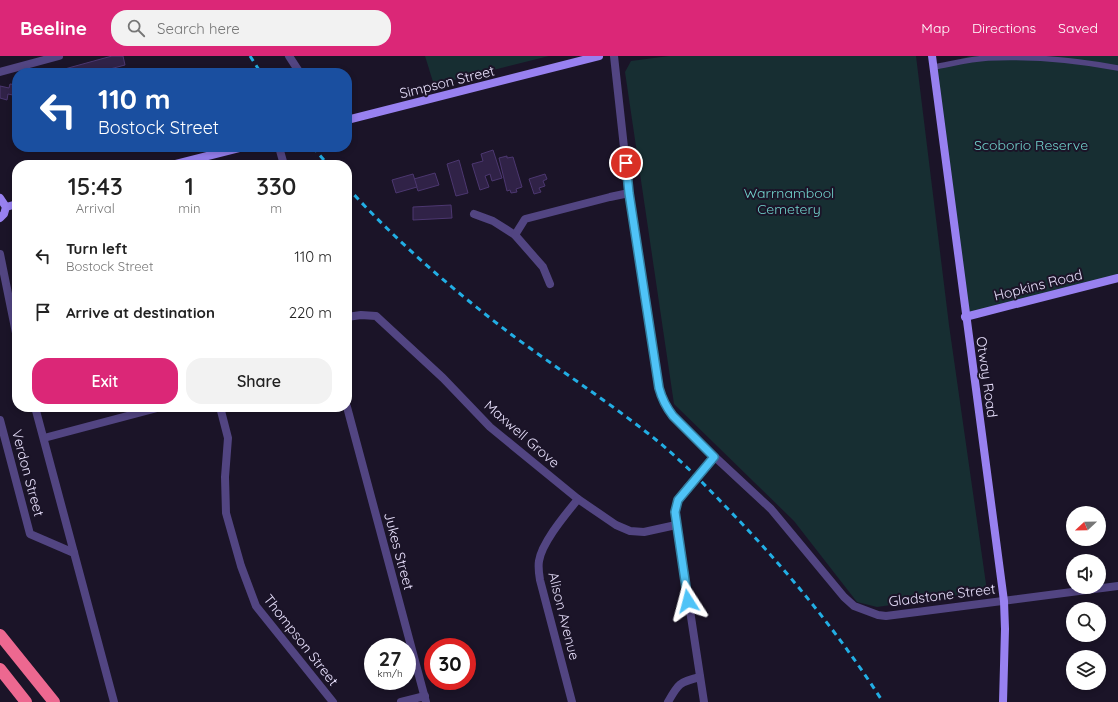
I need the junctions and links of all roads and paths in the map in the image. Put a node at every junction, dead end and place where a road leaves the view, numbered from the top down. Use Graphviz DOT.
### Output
graph roads {
  1 [pos="59,56"];
  2 [pos="289,56"];
  3 [pos="599,56"];
  4 [pos="614,56"];
  5 [pos="932,56"];
  6 [pos="1042,56"];
  7 [pos="1052,56"];
  8 [pos="998,57"];
  9 [pos="934,67"];
  10 [pos="15,68"];
  11 [pos="297,68"];
  12 [pos="1118,68"];
  13 [pos="12,69"];
  14 [pos="0,72"];
  15 [pos="352,119"];
  16 [pos="223,152"];
  17 [pos="191,160"];
  18 [pos="629,193"];
  19 [pos="0,198"];
  20 [pos="12,205"];
  21 [pos="6,207"];
  22 [pos="474,214"];
  23 [pos="0,218"];
  24 [pos="515,235"];
  25 [pos="0,256"];
  26 [pos="1118,278"];
  27 [pos="550,284"];
  28 [pos="12,314"];
  29 [pos="352,316"];
  30 [pos="965,317"];
  31 [pos="36,412"];
  32 [pos="142,412"];
  33 [pos="221,412"];
  34 [pos="348,412"];
  35 [pos="0,420"];
  36 [pos="44,438"];
  37 [pos="714,457"];
  38 [pos="578,499"];
  39 [pos="676,525"];
  40 [pos="74,553"];
  41 [pos="1118,586"];
  42 [pos="1004,601"];
  43 [pos="0,635"];
  44 [pos="0,669"];
  45 [pos="700,677"];
  46 [pos="425,699"];
  47 [pos="26,702"];
  48 [pos="54,702"];
  49 [pos="114,702"];
  50 [pos="333,702"];
  51 [pos="401,702"];
  52 [pos="572,702"];
  53 [pos="668,702"];
  54 [pos="704,702"];
  55 [pos="1003,702"];
  1 -- 10 [label="street"];
  2 -- 11 [label="street"];
  3 -- 15 [label="street, Simpson Street"];
  4 -- 18 [label="street, Gladstone Street"];
  5 -- 9 [label="street, Otway Road"];
  6 -- 7 [label="lane"];
  6 -- 8 [label="lane"];
  6 -- 12 [label="lane"];
  8 -- 9 [label="lane"];
  9 -- 30 [label="street, Otway Road"];
  13 -- 14 [label="street"];
  16 -- 17 [label="street"];
  18 -- 24 [label="street"];
  18 -- 37 [label="street, Gladstone Street"];
  19 -- 21 [label="street"];
  20 -- 21 [label="street"];
  21 -- 23 [label="street"];
  22 -- 24 [label="street"];
  24 -- 27 [label="street"];
  25 -- 28 [label="street"];
  26 -- 30 [label="street, Hopkins Road"];
  29 -- 38 [label="street, Maxwell Grove"];
  30 -- 42 [label="street, Otway Road"];
  31 -- 36 [label="street, Verdon Street"];
  32 -- 36 [label="street"];
  33 -- 50 [label="street, Thompson Street"];
  34 -- 46 [label="street, Jukes Street"];
  35 -- 40 [label="street, Verdon Street"];
  36 -- 40 [label="street, Verdon Street"];
  37 -- 39 [label="street, bridge"];
  37 -- 42 [label="street, Gladstone Street"];
  38 -- 39 [label="street, Maxwell Grove"];
  38 -- 52 [label="street, Alison Avenue"];
  39 -- 45 [label="street"];
  40 -- 49 [label="street, Verdon Street"];
  41 -- 42 [label="street, Gladstone Street"];
  42 -- 55 [label="street, Otway Road"];
  43 -- 48 [label="highway"];
  44 -- 47 [label="highway"];
  45 -- 53 [label="street"];
  45 -- 54 [label="street"];
  46 -- 51 [label="street"];
}
